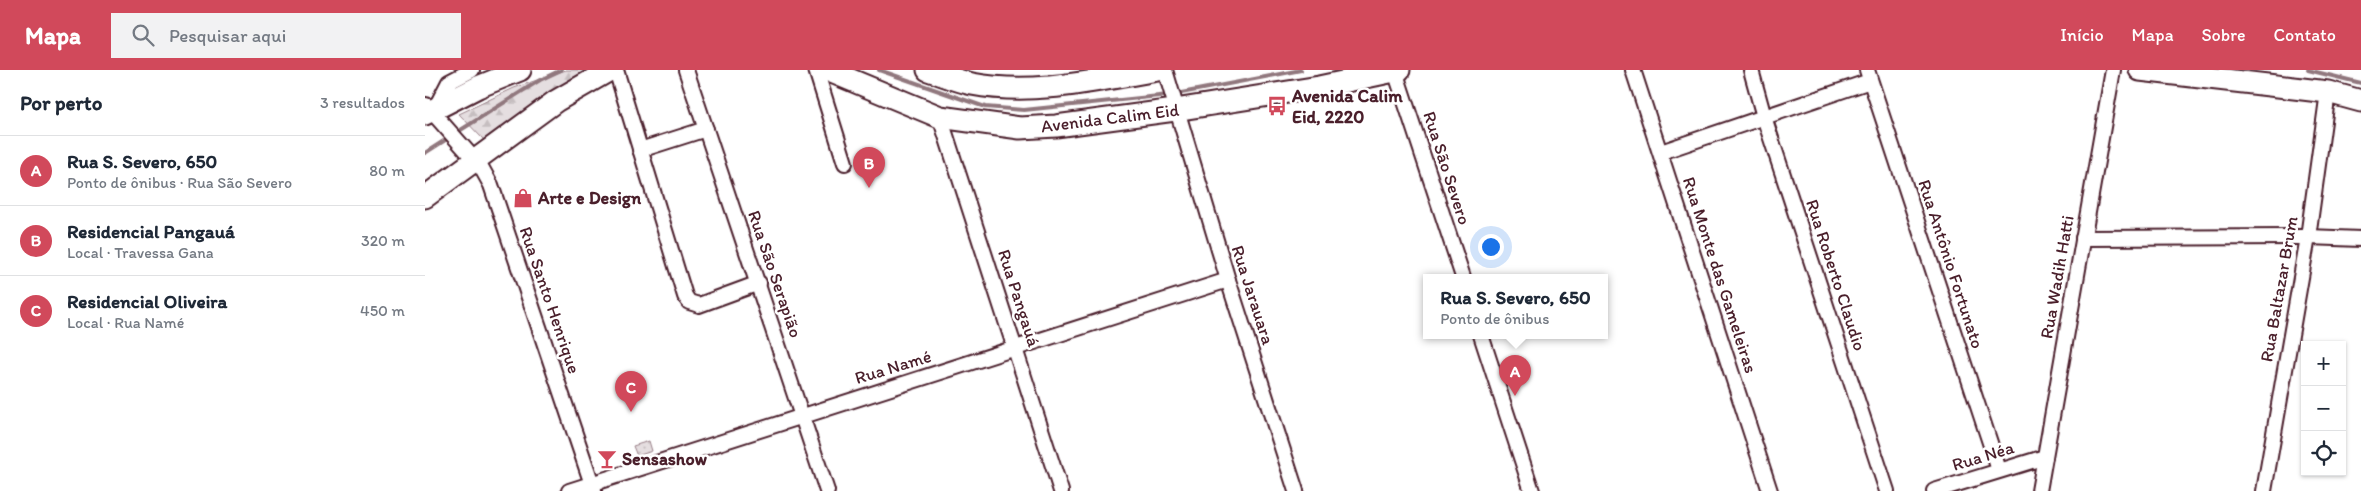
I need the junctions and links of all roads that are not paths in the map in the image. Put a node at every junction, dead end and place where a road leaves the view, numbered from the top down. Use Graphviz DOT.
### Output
graph roads {
  1 [pos="472,70"];
  2 [pos="520,70"];
  3 [pos="610,70"];
  4 [pos="616,70"];
  5 [pos="686,70"];
  6 [pos="816,70"];
  7 [pos="827,70"];
  8 [pos="929,70"];
  9 [pos="1158,70"];
  10 [pos="1165,70"];
  11 [pos="1397,70"];
  12 [pos="1633,70"];
  13 [pos="1751,70"];
  14 [pos="2113,70"];
  15 [pos="2140,70"];
  16 [pos="1869,76"];
  17 [pos="2328,92"];
  18 [pos="2361,101"];
  19 [pos="1175,110"];
  20 [pos="432,112"];
  21 [pos="940,117"];
  22 [pos="1764,117"];
  23 [pos="706,129"];
  24 [pos="640,150"];
  25 [pos="1661,152"];
  26 [pos="471,155"];
  27 [pos="845,163"];
  28 [pos="425,197"];
  29 [pos="2308,237"];
  30 [pos="2083,238"];
  31 [pos="2361,239"];
  32 [pos="1462,274"];
  33 [pos="1228,280"];
  34 [pos="759,284"];
  35 [pos="1482,339"];
  36 [pos="1016,349"];
  37 [pos="802,416"];
  38 [pos="2045,457"];
  39 [pos="1999,470"];
  40 [pos="593,487"];
  41 [pos="569,491"];
  42 [pos="827,491"];
  43 [pos="1061,491"];
  44 [pos="1297,491"];
  45 [pos="1533,491"];
  46 [pos="1770,491"];
  47 [pos="1887,491"];
  48 [pos="1933,491"];
  49 [pos="2039,491"];
  50 [pos="2264,491"];
  1 -- 20 [label="street"];
  2 -- 20 [label="main road"];
  3 -- 26 [label="main road"];
  4 -- 24 [label="street"];
  5 -- 23 [label="street, Rua São Serapião"];
  6 -- 27 [label="street"];
  7 -- 21 [label="main road, Avenida Calim Eid"];
  8 -- 9 [label="main road"];
  10 -- 19 [label="street, Rua Jarauara"];
  11 -- 19 [label="main road, Avenida Calim Eid"];
  11 -- 32 [label="street, Rua São Severo"];
  12 -- 25 [label="street, Rua Monte das Gameleiras"];
  13 -- 22 [label="street, Rua Roberto Claudio"];
  14 -- 30 [label="street, Rua Wadih Hatti"];
  15 -- 17 [label="main road"];
  16 -- 22 [label="street"];
  16 -- 39 [label="street, Rua Antônio Fortunato"];
  17 -- 18 [label="main road"];
  17 -- 29 [label="street, Rua Baltazar Brum"];
  19 -- 21 [label="main road, Avenida Calim Eid"];
  19 -- 33 [label="street, Rua Jarauara"];
  20 -- 26 [label="street, Rua Santo Henrique"];
  21 -- 36 [label="street, Rua Pangauá"];
  22 -- 25 [label="street"];
  22 -- 47 [label="street, Rua Roberto Claudio"];
  23 -- 24 [label="street"];
  23 -- 34 [label="street, Rua São Serapião"];
  24 -- 34 [label="street"];
  25 -- 46 [label="street, Rua Monte das Gameleiras"];
  26 -- 28 [label="main road"];
  26 -- 40 [label="street, Rua Santo Henrique"];
  29 -- 30 [label="street"];
  29 -- 31 [label="street"];
  29 -- 50 [label="street, Rua Baltazar Brum"];
  30 -- 38 [label="street, Rua Wadih Hatti"];
  33 -- 36 [label="street, Rua Namé"];
  33 -- 44 [label="street, Rua Jarauara"];
  34 -- 37 [label="street, Rua São Serapião"];
  35 -- 45 [label="street"];
  36 -- 37 [label="street, Rua Namé"];
  36 -- 43 [label="street, Rua Pangauá"];
  37 -- 40 [label="street, Rua Namé"];
  37 -- 42 [label="street, Rua São Serapião"];
  38 -- 39 [label="street, Rua Néa"];
  38 -- 49 [label="street, Rua Wadih Hatti"];
  39 -- 48 [label="street, Rua Néa"];
  40 -- 41 [label="street, Rua Namé"];
}
